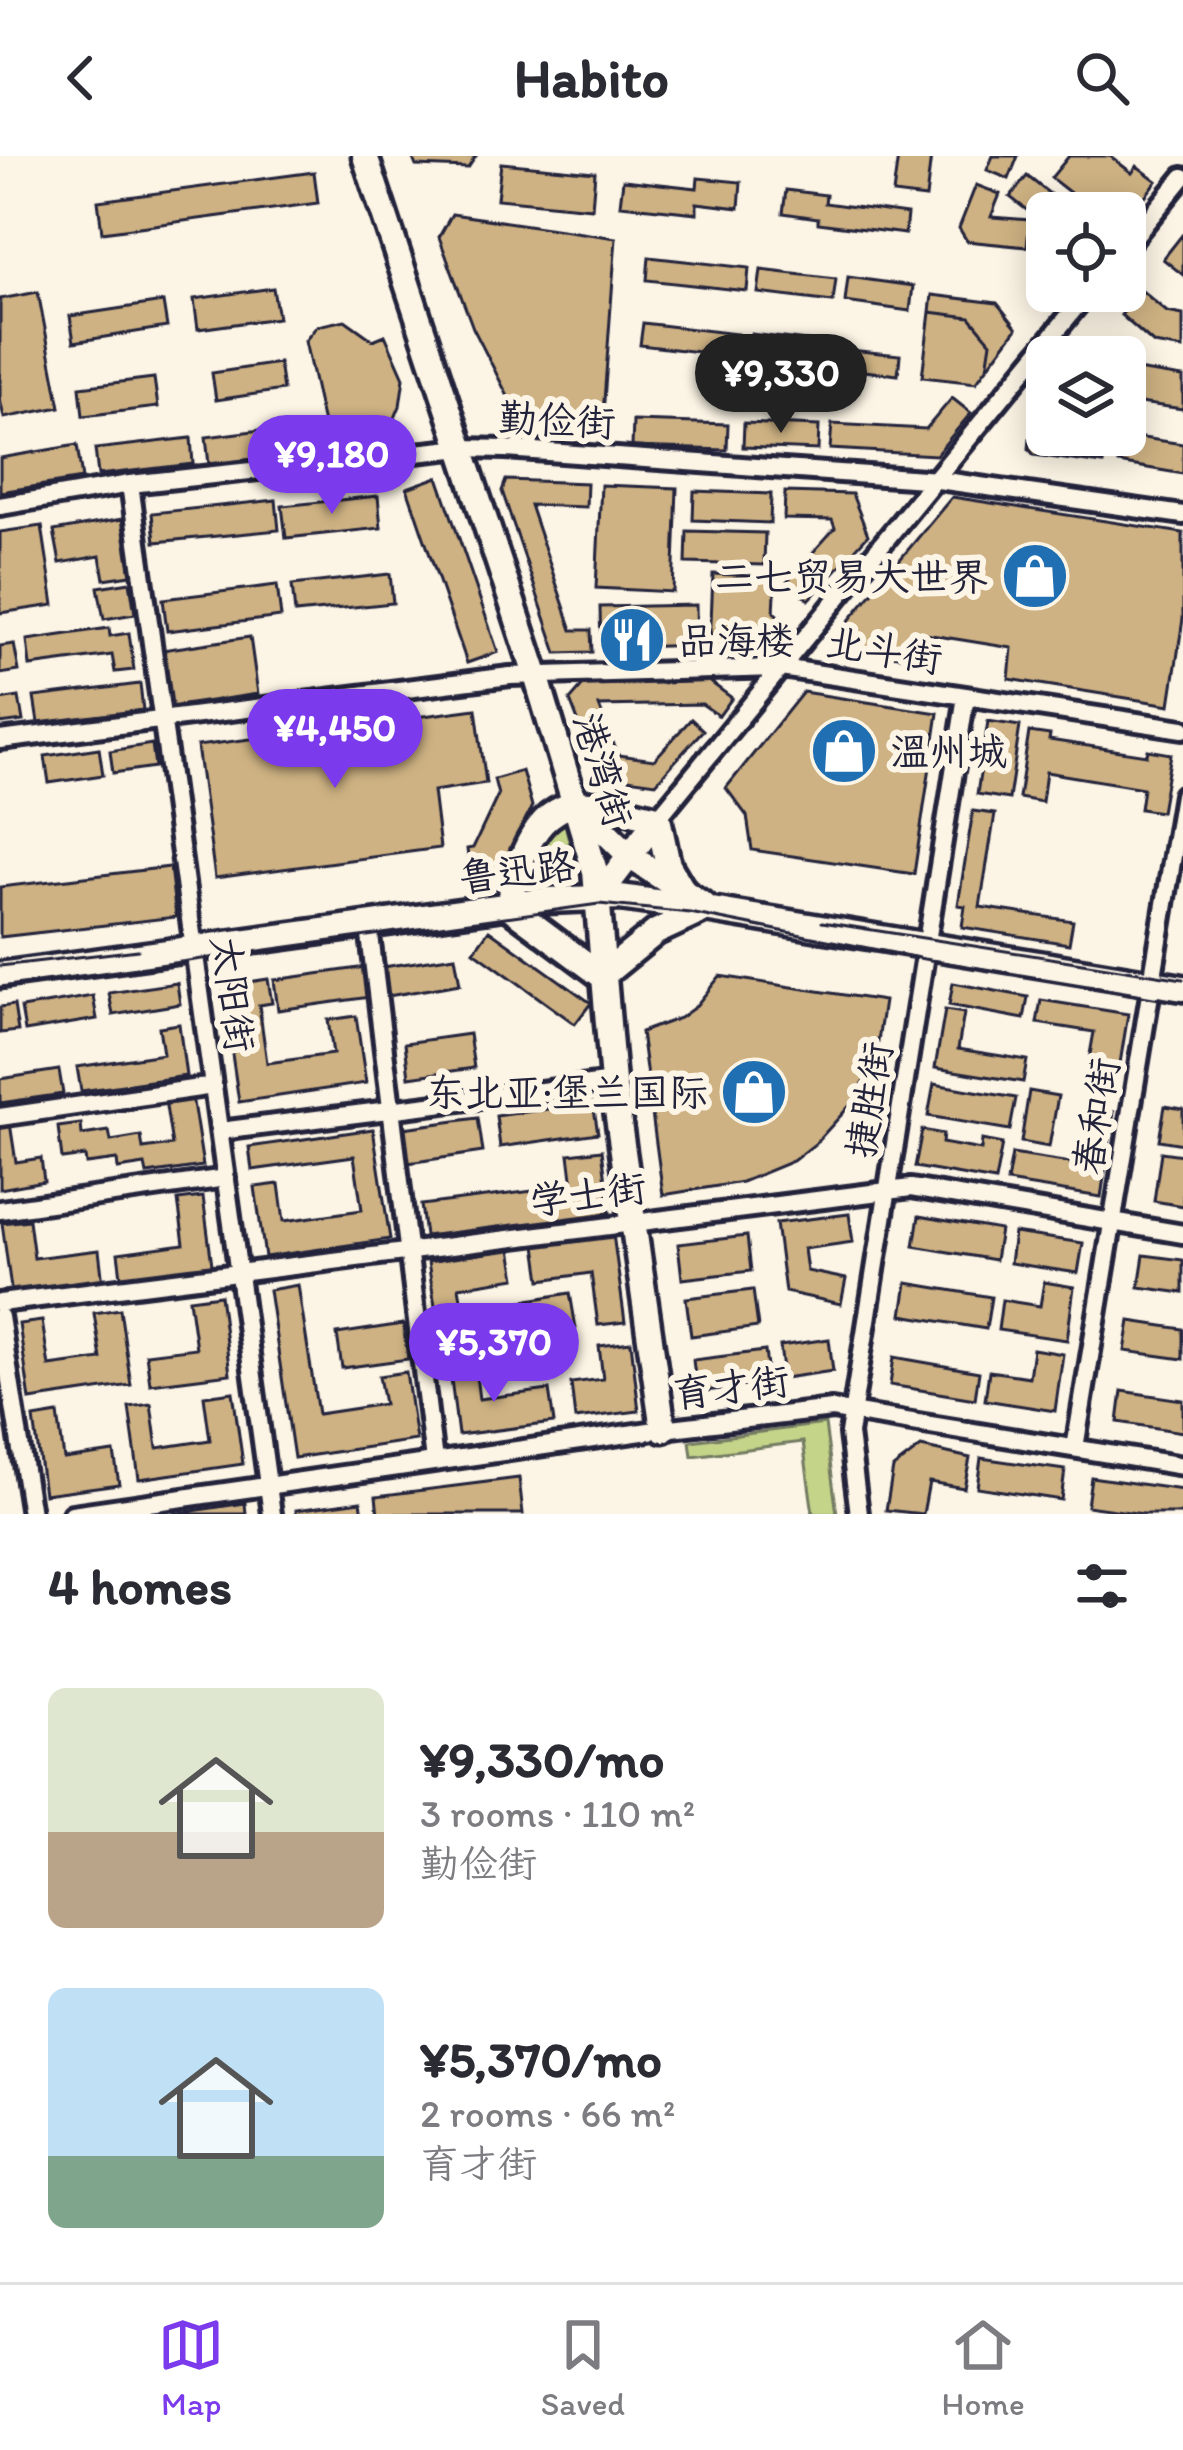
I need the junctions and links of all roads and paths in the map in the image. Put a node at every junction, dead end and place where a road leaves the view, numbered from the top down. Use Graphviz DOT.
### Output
graph roads {
  1 [pos="365,156"];
  2 [pos="1181,183"];
  3 [pos="1146,224"];
  4 [pos="1072,312"];
  5 [pos="462,448"];
  6 [pos="938,480"];
  7 [pos="130,484"];
  8 [pos="0,506"];
  9 [pos="1183,515"];
  10 [pos="781,668"];
  11 [pos="536,675"];
  12 [pos="966,696"];
  13 [pos="162,718"];
  14 [pos="1183,729"];
  15 [pos="0,740"];
  16 [pos="1183,795"];
  17 [pos="576,804"];
  18 [pos="658,818"];
  19 [pos="627,853"];
  20 [pos="595,871"];
  21 [pos="686,894"];
  22 [pos="598,897"];
  23 [pos="548,900"];
  24 [pos="508,906"];
  25 [pos="711,910"];
  26 [pos="369,927"];
  27 [pos="926,949"];
  28 [pos="194,951"];
  29 [pos="0,975"];
  30 [pos="602,976"];
  31 [pos="1152,983"];
  32 [pos="1183,988"];
  33 [pos="613,1082"];
  34 [pos="213,1086"];
  35 [pos="388,1108"];
  36 [pos="0,1118"];
  37 [pos="220,1131"];
  38 [pos="226,1178"];
  39 [pos="887,1191"];
  40 [pos="0,1210"];
  41 [pos="633,1221"];
  42 [pos="1112,1222"];
  43 [pos="1183,1234"];
  44 [pos="406,1251"];
  45 [pos="240,1273"];
  46 [pos="0,1303"];
  47 [pos="0,1317"];
  48 [pos="852,1412"];
  49 [pos="663,1429"];
  50 [pos="1075,1448"];
  51 [pos="434,1461"];
  52 [pos="1183,1466"];
  53 [pos="268,1484"];
  54 [pos="31,1514"];
  55 [pos="72,1514"];
  56 [pos="272,1514"];
  57 [pos="859,1514"];
  1 -- 5 [label="main road, 港湾街"];
  2 -- 3 [label="street"];
  4 -- 6 [label="street"];
  5 -- 6 [label="street, 勤俭街"];
  5 -- 7 [label="street, 勤俭街"];
  5 -- 11 [label="main road, 港湾街"];
  6 -- 9 [label="street, 勤俭街"];
  6 -- 10 [label="street"];
  7 -- 8 [label="street, 勤俭街"];
  7 -- 13 [label="street, 太阳街"];
  10 -- 11 [label="street, 北斗街"];
  10 -- 12 [label="street, 北斗街"];
  10 -- 18 [label="street"];
  11 -- 13 [label="street, 北斗街"];
  11 -- 17 [label="main road, 港湾街"];
  12 -- 14 [label="street, 北斗街"];
  12 -- 27 [label="street, 捷胜街"];
  13 -- 15 [label="street, 北斗街"];
  13 -- 28 [label="street, 太阳街"];
  16 -- 31 [label="street, 春和街"];
  17 -- 18 [label="main road"];
  17 -- 19 [label="main road"];
  17 -- 20 [label="main road, 港湾街"];
  17 -- 24 [label="main road"];
  18 -- 19 [label="main road"];
  18 -- 21 [label="main road"];
  19 -- 20 [label="main road"];
  19 -- 21 [label="main road"];
  19 -- 22 [label="main road"];
  20 -- 22 [label="main road, 港湾街"];
  20 -- 23 [label="main road"];
  21 -- 25 [label="main road"];
  22 -- 23 [label="main road, 鲁迅路"];
  22 -- 25 [label="main road, 鲁迅路"];
  22 -- 30 [label="main road, 港湾街"];
  23 -- 24 [label="main road, 鲁迅路"];
  24 -- 26 [label="main road, 鲁迅路"];
  24 -- 30 [label="main road"];
  25 -- 27 [label="main road, 鲁迅路"];
  25 -- 30 [label="main road"];
  26 -- 28 [label="main road, 鲁迅路"];
  26 -- 35 [label="street"];
  27 -- 31 [label="main road, 鲁迅路"];
  27 -- 39 [label="street, 捷胜街"];
  28 -- 29 [label="main road, 鲁迅路"];
  28 -- 34 [label="street, 太阳街"];
  30 -- 33 [label="main road, 港湾街"];
  31 -- 32 [label="main road, 鲁迅路"];
  31 -- 42 [label="street, 春和街"];
  33 -- 35 [label="street"];
  33 -- 41 [label="main road, 港湾街"];
  34 -- 36 [label="street"];
  34 -- 37 [label="street, 太阳街"];
  35 -- 37 [label="street"];
  35 -- 44 [label="street"];
  37 -- 38 [label="street, 太阳街"];
  38 -- 40 [label="street"];
  38 -- 45 [label="street, 太阳街"];
  39 -- 41 [label="street, 学士街"];
  39 -- 42 [label="street, 学士街"];
  39 -- 48 [label="street, 捷胜街"];
  41 -- 44 [label="street, 学士街"];
  41 -- 49 [label="main road, 港湾街"];
  42 -- 43 [label="street, 学士街"];
  42 -- 50 [label="street, 春和街"];
  44 -- 45 [label="street, 学士街"];
  44 -- 51 [label="street"];
  45 -- 46 [label="street, 学士街"];
  45 -- 53 [label="street, 太阳街"];
  47 -- 54 [label="street"];
  48 -- 49 [label="street, 育才街"];
  48 -- 50 [label="street, 育才街"];
  48 -- 57 [label="street, 捷胜街"];
  49 -- 51 [label="street, 育才街"];
  50 -- 52 [label="street, 育才街"];
  51 -- 53 [label="street, 育才街"];
  53 -- 55 [label="street, 育才街"];
  53 -- 56 [label="street, 太阳街"];
}
